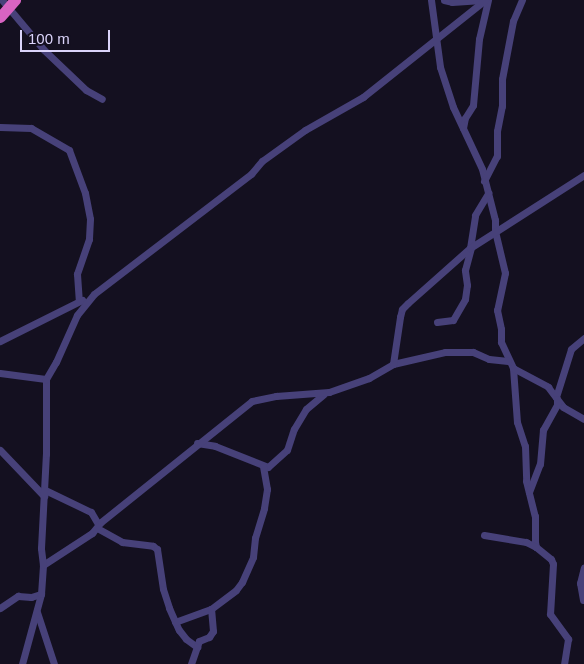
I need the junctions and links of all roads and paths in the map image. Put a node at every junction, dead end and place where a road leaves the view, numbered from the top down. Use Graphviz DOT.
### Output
graph roads {
  1 [pos="431,0"];
  2 [pos="444,0"];
  3 [pos="485,0"];
  4 [pos="522,0"];
  5 [pos="6,6"];
  6 [pos="438,36"];
  7 [pos="102,99"];
  8 [pos="0,127"];
  9 [pos="463,128"];
  10 [pos="584,175"];
  11 [pos="484,181"];
  12 [pos="488,193"];
  13 [pos="494,215"];
  14 [pos="509,224"];
  15 [pos="495,231"];
  16 [pos="470,248"];
  17 [pos="94,294"];
  18 [pos="79,302"];
  19 [pos="437,322"];
  20 [pos="584,338"];
  21 [pos="0,342"];
  22 [pos="508,361"];
  23 [pos="393,364"];
  24 [pos="513,368"];
  25 [pos="0,373"];
  26 [pos="46,379"];
  27 [pos="324,394"];
  28 [pos="556,398"];
  29 [pos="584,419"];
  30 [pos="197,443"];
  31 [pos="0,450"];
  32 [pos="263,466"];
  33 [pos="44,475"];
  34 [pos="27,479"];
  35 [pos="529,492"];
  36 [pos="45,493"];
  37 [pos="98,526"];
  38 [pos="484,535"];
  39 [pos="536,547"];
  40 [pos="43,565"];
  41 [pos="584,567"];
  42 [pos="41,594"];
  43 [pos="582,600"];
  44 [pos="0,608"];
  45 [pos="211,609"];
  46 [pos="37,612"];
  47 [pos="175,622"];
  48 [pos="197,647"];
  49 [pos="22,664"];
  50 [pos="54,664"];
  51 [pos="191,664"];
  52 [pos="564,664"];
  1 -- 6 [label="street"];
  2 -- 3 [label="street"];
  3 -- 6 [label="street"];
  3 -- 9 [label="street"];
  4 -- 11 [label="street"];
  5 -- 7 [label="street"];
  6 -- 9 [label="street"];
  6 -- 17 [label="street"];
  8 -- 18 [label="street"];
  9 -- 11 [label="street"];
  10 -- 14 [label="street"];
  11 -- 12 [label="street"];
  12 -- 13 [label="street"];
  12 -- 16 [label="street"];
  13 -- 14 [label="street"];
  13 -- 15 [label="street"];
  14 -- 15 [label="street"];
  15 -- 16 [label="street"];
  15 -- 22 [label="street"];
  16 -- 19 [label="street"];
  16 -- 23 [label="street"];
  17 -- 18 [label="street"];
  17 -- 26 [label="street"];
  18 -- 21 [label="street"];
  20 -- 28 [label="street"];
  22 -- 23 [label="street"];
  22 -- 24 [label="street"];
  23 -- 27 [label="street"];
  24 -- 28 [label="street"];
  24 -- 35 [label="street"];
  25 -- 26 [label="street"];
  26 -- 33 [label="street"];
  27 -- 30 [label="street"];
  27 -- 32 [label="street"];
  28 -- 29 [label="street"];
  28 -- 35 [label="street"];
  30 -- 32 [label="street"];
  30 -- 37 [label="street"];
  31 -- 34 [label="street"];
  32 -- 45 [label="street"];
  33 -- 34 [label="street"];
  33 -- 36 [label="street"];
  34 -- 36 [label="street"];
  35 -- 39 [label="street"];
  36 -- 37 [label="street"];
  36 -- 40 [label="street"];
  37 -- 40 [label="street"];
  37 -- 47 [label="street"];
  38 -- 39 [label="street"];
  39 -- 52 [label="street"];
  40 -- 42 [label="street"];
  41 -- 43 [label="street"];
  42 -- 44 [label="street"];
  42 -- 46 [label="street"];
  45 -- 47 [label="street"];
  45 -- 48 [label="street"];
  46 -- 49 [label="street"];
  46 -- 50 [label="street"];
  47 -- 48 [label="street"];
  48 -- 51 [label="street"];
}
